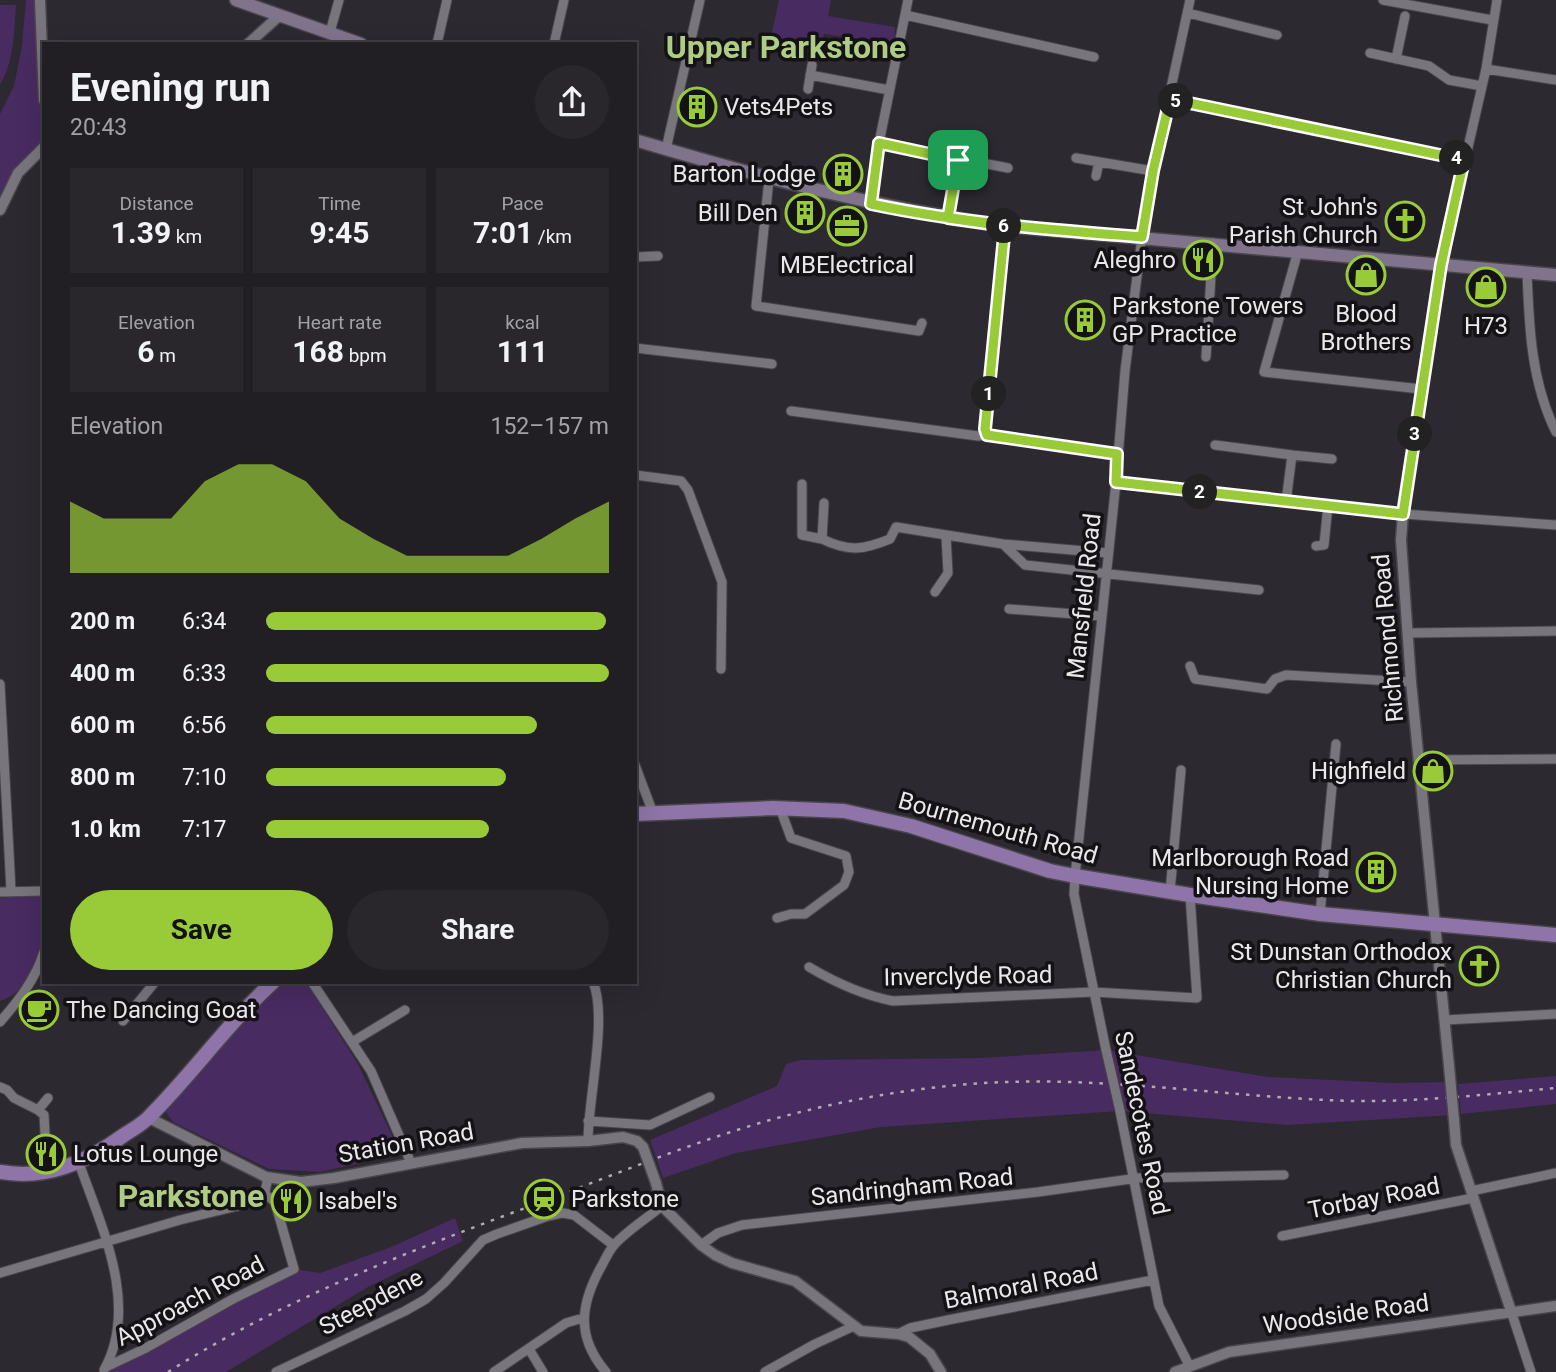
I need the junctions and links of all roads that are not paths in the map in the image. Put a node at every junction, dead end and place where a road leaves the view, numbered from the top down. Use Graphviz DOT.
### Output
graph roads {
  1 [pos="40,0"];
  2 [pos="236,0"];
  3 [pos="339,0"];
  4 [pos="447,0"];
  5 [pos="564,0"];
  6 [pos="700,0"];
  7 [pos="908,0"];
  8 [pos="1190,0"];
  9 [pos="1383,0"];
  10 [pos="1497,0"];
  11 [pos="1188,13"];
  12 [pos="905,15"];
  13 [pos="279,16"];
  14 [pos="1405,16"];
  15 [pos="1492,20"];
  16 [pos="1273,31"];
  17 [pos="330,32"];
  18 [pos="261,40"];
  19 [pos="356,42"];
  20 [pos="437,42"];
  21 [pos="554,42"];
  22 [pos="42,50"];
  23 [pos="1370,53"];
  24 [pos="1094,57"];
  25 [pos="1396,58"];
  26 [pos="1486,69"];
  27 [pos="1556,80"];
  28 [pos="1482,86"];
  29 [pos="808,89"];
  30 [pos="889,90"];
  31 [pos="1170,99"];
  32 [pos="637,141"];
  33 [pos="879,143"];
  34 [pos="42,149"];
  35 [pos="666,149"];
  36 [pos="1076,158"];
  37 [pos="958,160"];
  38 [pos="1464,160"];
  39 [pos="1099,162"];
  40 [pos="1008,168"];
  41 [pos="1153,171"];
  42 [pos="1096,176"];
  43 [pos="769,180"];
  44 [pos="871,204"];
  45 [pos="0,210"];
  46 [pos="948,218"];
  47 [pos="1005,226"];
  48 [pos="1142,237"];
  49 [pos="1213,243"];
  50 [pos="1298,251"];
  51 [pos="659,256"];
  52 [pos="637,257"];
  53 [pos="1441,265"];
  54 [pos="1527,272"];
  55 [pos="1556,275"];
  56 [pos="921,331"];
  57 [pos="637,348"];
  58 [pos="1206,357"];
  59 [pos="772,364"];
  60 [pos="1422,389"];
  61 [pos="791,411"];
  62 [pos="1556,432"];
  63 [pos="987,435"];
  64 [pos="1215,445"];
  65 [pos="1117,454"];
  66 [pos="1292,455"];
  67 [pos="1332,459"];
  68 [pos="637,475"];
  69 [pos="1116,482"];
  70 [pos="802,484"];
  71 [pos="1286,502"];
  72 [pos="824,503"];
  73 [pos="1328,505"];
  74 [pos="1403,514"];
  75 [pos="1556,525"];
  76 [pos="946,536"];
  77 [pos="822,539"];
  78 [pos="1003,544"];
  79 [pos="1316,546"];
  80 [pos="1108,553"];
  81 [pos="1105,574"];
  82 [pos="1259,590"];
  83 [pos="935,592"];
  84 [pos="1009,609"];
  85 [pos="1101,616"];
  86 [pos="1556,631"];
  87 [pos="1409,632"];
  88 [pos="1190,666"];
  89 [pos="721,669"];
  90 [pos="1411,681"];
  91 [pos="0,684"];
  92 [pos="1335,744"];
  93 [pos="1556,759"];
  94 [pos="1419,760"];
  95 [pos="1181,769"];
  96 [pos="637,770"];
  97 [pos="780,808"];
  98 [pos="653,813"];
  99 [pos="637,814"];
  100 [pos="1075,876"];
  101 [pos="10,890"];
  102 [pos="42,891"];
  103 [pos="0,892"];
  104 [pos="1170,892"];
  105 [pos="1190,895"];
  106 [pos="1320,914"];
  107 [pos="777,918"];
  108 [pos="1435,925"];
  109 [pos="1556,935"];
  110 [pos="42,958"];
  111 [pos="808,967"];
  112 [pos="153,984"];
  113 [pos="270,984"];
  114 [pos="313,984"];
  115 [pos="594,984"];
  116 [pos="1093,992"];
  117 [pos="405,1010"];
  118 [pos="1556,1014"];
  119 [pos="1445,1020"];
  120 [pos="123,1021"];
  121 [pos="0,1022"];
  122 [pos="352,1042"];
  123 [pos="0,1087"];
  124 [pos="710,1097"];
  125 [pos="48,1098"];
  126 [pos="38,1110"];
  127 [pos="149,1118"];
  128 [pos="588,1121"];
  129 [pos="45,1133"];
  130 [pos="588,1141"];
  131 [pos="79,1163"];
  132 [pos="411,1163"];
  133 [pos="0,1172"];
  134 [pos="1556,1173"];
  135 [pos="1284,1174"];
  136 [pos="268,1178"];
  137 [pos="1132,1180"];
  138 [pos="1472,1194"];
  139 [pos="264,1195"];
  140 [pos="662,1206"];
  141 [pos="1282,1236"];
  142 [pos="105,1241"];
  143 [pos="613,1245"];
  144 [pos="702,1245"];
  145 [pos="0,1273"];
  146 [pos="1153,1280"];
  147 [pos="1556,1306"];
  148 [pos="1511,1311"];
  149 [pos="583,1318"];
  150 [pos="854,1326"];
  151 [pos="898,1334"];
  152 [pos="530,1349"];
  153 [pos="1191,1369"];
  154 [pos="104,1370"];
  155 [pos="283,1371"];
  156 [pos="494,1372"];
  157 [pos="543,1372"];
  158 [pos="606,1372"];
  159 [pos="765,1372"];
  160 [pos="941,1372"];
  161 [pos="1175,1372"];
  162 [pos="1531,1372"];
  1 -- 22 [label="street"];
  2 -- 13 [label="main road"];
  3 -- 17 [label="street"];
  4 -- 20 [label="street"];
  5 -- 21 [label="street"];
  6 -- 35 [label="street"];
  7 -- 12 [label="street"];
  8 -- 11 [label="street, Mansfield Road"];
  9 -- 15 [label="street"];
  10 -- 15 [label="street"];
  11 -- 16 [label="street"];
  11 -- 31 [label="street, Mansfield Road"];
  12 -- 24 [label="street"];
  12 -- 30 [label="street"];
  13 -- 17 [label="main road"];
  13 -- 18 [label="street"];
  14 -- 25 [label="street"];
  15 -- 26 [label="street"];
  17 -- 19 [label="main road"];
  23 -- 25 [label="street"];
  25 -- 28 [label="street"];
  26 -- 27 [label="street"];
  26 -- 28 [label="street"];
  28 -- 38 [label="street"];
  29 -- 30 [label="street"];
  30 -- 33 [label="street"];
  31 -- 38 [label="street"];
  31 -- 41 [label="street, Mansfield Road"];
  32 -- 35 [label="main road"];
  33 -- 37 [label="street"];
  33 -- 44 [label="street"];
  34 -- 45 [label="street"];
  35 -- 43 [label="main road"];
  36 -- 39 [label="street"];
  37 -- 40 [label="street"];
  37 -- 46 [label="street"];
  38 -- 53 [label="street"];
  39 -- 41 [label="street"];
  39 -- 42 [label="street"];
  41 -- 48 [label="street, Mansfield Road"];
  43 -- 44 [label="main road"];
  43 -- 56 [label="street"];
  44 -- 46 [label="main road"];
  46 -- 47 [label="main road"];
  47 -- 48 [label="main road"];
  47 -- 63 [label="street"];
  48 -- 49 [label="main road"];
  48 -- 65 [label="street, Mansfield Road"];
  49 -- 50 [label="main road"];
  49 -- 58 [label="street"];
  50 -- 53 [label="main road"];
  50 -- 60 [label="street"];
  51 -- 52 [label="street"];
  53 -- 54 [label="main road"];
  53 -- 60 [label="street, Richmond Road"];
  54 -- 55 [label="main road"];
  54 -- 62 [label="street"];
  57 -- 59 [label="street"];
  60 -- 74 [label="street, Richmond Road"];
  61 -- 63 [label="street"];
  63 -- 65 [label="street"];
  64 -- 66 [label="street"];
  65 -- 69 [label="street, Mansfield Road"];
  66 -- 67 [label="street"];
  66 -- 71 [label="street"];
  68 -- 89 [label="street"];
  69 -- 71 [label="street"];
  69 -- 80 [label="street, Mansfield Road"];
  70 -- 77 [label="street"];
  71 -- 73 [label="street"];
  72 -- 77 [label="street"];
  73 -- 74 [label="street"];
  73 -- 79 [label="street"];
  74 -- 75 [label="street"];
  74 -- 87 [label="street, Richmond Road"];
  76 -- 77 [label="street"];
  76 -- 78 [label="street"];
  76 -- 83 [label="street"];
  78 -- 80 [label="street"];
  78 -- 81 [label="street"];
  80 -- 81 [label="street, Mansfield Road"];
  81 -- 82 [label="street"];
  81 -- 85 [label="street, Mansfield Road"];
  84 -- 85 [label="street"];
  85 -- 100 [label="street, Mansfield Road"];
  86 -- 87 [label="street"];
  87 -- 90 [label="street, Richmond Road"];
  88 -- 90 [label="street"];
  90 -- 94 [label="street, Richmond Road"];
  91 -- 101 [label="street"];
  92 -- 106 [label="street"];
  93 -- 94 [label="street"];
  94 -- 108 [label="street, Richmond Road"];
  95 -- 104 [label="street"];
  96 -- 98 [label="street"];
  97 -- 98 [label="highway, Bournemouth Road"];
  97 -- 100 [label="highway, Bournemouth Road"];
  97 -- 107 [label="street"];
  98 -- 99 [label="highway, Bournemouth Road"];
  100 -- 104 [label="highway, Bournemouth Road"];
  100 -- 116 [label="street, Sandecotes Road"];
  101 -- 102 [label="street"];
  101 -- 103 [label="street"];
  104 -- 105 [label="highway, Bournemouth Road"];
  105 -- 106 [label="highway, Bournemouth Road"];
  105 -- 116 [label="street, Inverclyde Road"];
  106 -- 108 [label="highway, Bournemouth Road"];
  108 -- 109 [label="highway, Bournemouth Road"];
  108 -- 119 [label="street, Richmond Road"];
  110 -- 121 [label="street"];
  111 -- 116 [label="street, Inverclyde Road"];
  112 -- 120 [label="street"];
  113 -- 127 [label="highway"];
  114 -- 122 [label="street"];
  115 -- 128 [label="street"];
  116 -- 137 [label="street, Sandecotes Road, bridge"];
  117 -- 122 [label="street"];
  118 -- 119 [label="street"];
  119 -- 138 [label="street, Richmond Road, bridge"];
  122 -- 132 [label="street"];
  123 -- 126 [label="street"];
  124 -- 128 [label="street"];
  125 -- 126 [label="street"];
  126 -- 129 [label="street"];
  127 -- 131 [label="highway"];
  127 -- 136 [label="street, Station Road"];
  128 -- 130 [label="street"];
  130 -- 132 [label="street, Station Road"];
  130 -- 140 [label="street, Station Road, bridge"];
  131 -- 133 [label="highway"];
  131 -- 142 [label="street"];
  132 -- 136 [label="street, Station Road"];
  134 -- 138 [label="street, Torbay Road"];
  135 -- 137 [label="street, Sandringham Road"];
  136 -- 139 [label="street"];
  137 -- 144 [label="street, Sandringham Road"];
  137 -- 146 [label="street, Sandecotes Road"];
  138 -- 141 [label="street, Torbay Road"];
  138 -- 148 [label="street, Richmond Road"];
  139 -- 142 [label="street"];
  139 -- 154 [label="street, Approach Road"];
  140 -- 143 [label="street"];
  140 -- 144 [label="street"];
  142 -- 145 [label="street"];
  142 -- 154 [label="street"];
  143 -- 149 [label="street"];
  143 -- 155 [label="street, Steepdene"];
  144 -- 150 [label="street"];
  146 -- 151 [label="street, Balmoral Road"];
  146 -- 153 [label="street, Sandecotes Road"];
  147 -- 148 [label="street, Woodside Road"];
  148 -- 153 [label="street, Woodside Road"];
  148 -- 162 [label="street"];
  149 -- 152 [label="street"];
  149 -- 158 [label="street"];
  150 -- 151 [label="street"];
  150 -- 159 [label="street"];
  151 -- 160 [label="street"];
  152 -- 156 [label="street"];
  152 -- 157 [label="street"];
  153 -- 161 [label="street, Woodside Road"];
}
